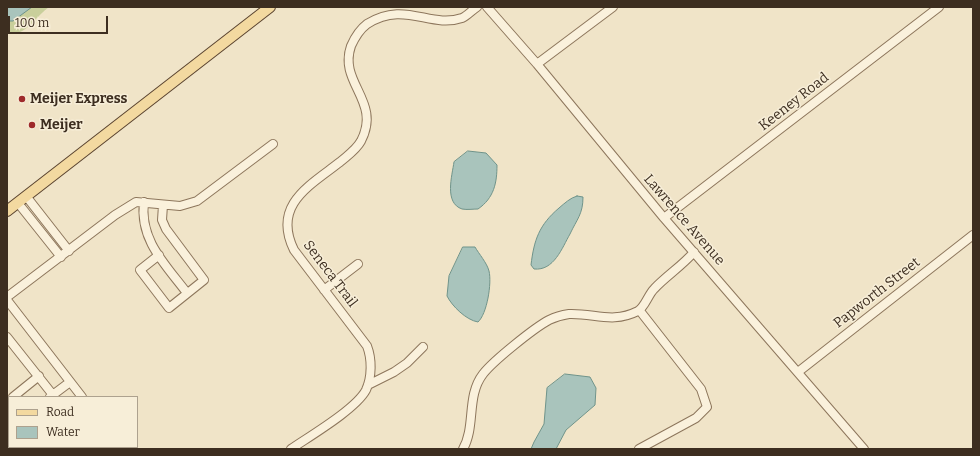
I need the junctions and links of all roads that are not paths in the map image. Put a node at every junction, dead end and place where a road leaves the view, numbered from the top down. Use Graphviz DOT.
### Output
graph roads {
  1 [pos="270,7"];
  2 [pos="477,7"];
  3 [pos="487,7"];
  4 [pos="612,7"];
  5 [pos="939,7"];
  6 [pos="395,9"];
  7 [pos="410,10"];
  8 [pos="537,64"];
  9 [pos="273,144"];
  10 [pos="26,196"];
  11 [pos="144,202"];
  12 [pos="18,203"];
  13 [pos="163,205"];
  14 [pos="7,211"];
  15 [pos="664,218"];
  16 [pos="973,235"];
  17 [pos="69,251"];
  18 [pos="694,252"];
  19 [pos="159,255"];
  20 [pos="60,257"];
  21 [pos="358,264"];
  22 [pos="324,290"];
  23 [pos="187,293"];
  24 [pos="7,299"];
  25 [pos="640,310"];
  26 [pos="7,337"];
  27 [pos="423,347"];
  28 [pos="798,372"];
  29 [pos="39,376"];
  30 [pos="70,382"];
  31 [pos="368,385"];
  32 [pos="14,396"];
  33 [pos="52,396"];
  34 [pos="81,396"];
  35 [pos="291,449"];
  36 [pos="463,449"];
  37 [pos="639,449"];
  38 [pos="864,449"];
  1 -- 10 [label="main road"];
  2 -- 7 [label="street, Seneca Trail"];
  3 -- 8 [label="street, Lawrence Avenue"];
  4 -- 8 [label="street"];
  5 -- 15 [label="street, Keeney Road"];
  6 -- 7 [label="street, Seneca Trail"];
  6 -- 22 [label="street, Seneca Trail"];
  8 -- 15 [label="street, Lawrence Avenue"];
  9 -- 13 [label="street"];
  10 -- 12 [label="main road"];
  10 -- 17 [label="street"];
  11 -- 13 [label="street"];
  11 -- 17 [label="street"];
  11 -- 19 [label="street"];
  12 -- 14 [label="main road"];
  12 -- 20 [label="street"];
  13 -- 23 [label="street"];
  15 -- 18 [label="street, Lawrence Avenue"];
  16 -- 28 [label="street, Papworth Street"];
  17 -- 20 [label="street"];
  18 -- 25 [label="street"];
  18 -- 28 [label="street, Lawrence Avenue"];
  19 -- 23 [label="street"];
  19 -- 23 [label="street"];
  20 -- 24 [label="street"];
  21 -- 22 [label="street"];
  22 -- 31 [label="street, Seneca Trail"];
  24 -- 30 [label="street"];
  25 -- 36 [label="street"];
  25 -- 37 [label="street"];
  26 -- 29 [label="street"];
  27 -- 31 [label="street"];
  28 -- 38 [label="street, Lawrence Avenue"];
  29 -- 32 [label="street"];
  29 -- 33 [label="street"];
  30 -- 33 [label="street"];
  30 -- 34 [label="street"];
  31 -- 35 [label="street, Seneca Trail"];
}
